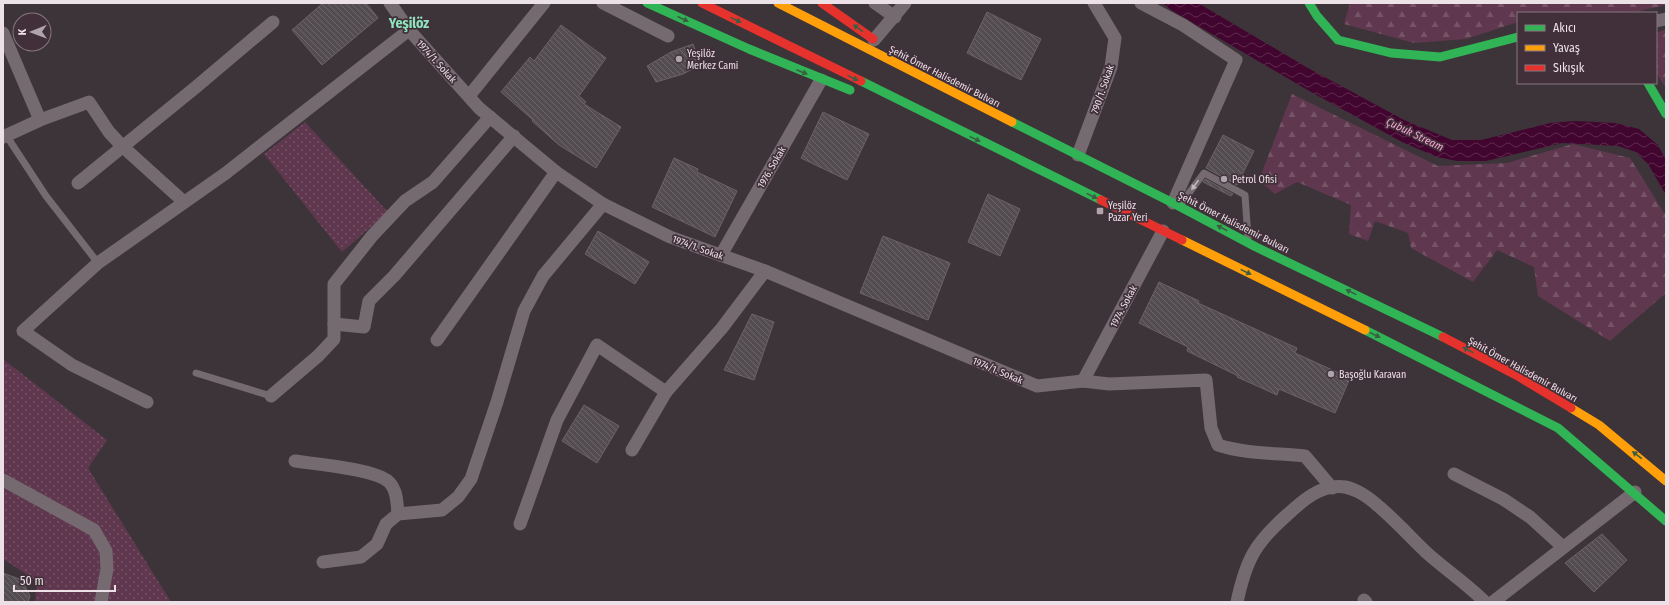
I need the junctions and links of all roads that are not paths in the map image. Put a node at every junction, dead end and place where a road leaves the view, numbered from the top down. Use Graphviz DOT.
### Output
graph roads {
  1 [pos="390,3"];
  2 [pos="544,3"];
  3 [pos="604,3"];
  4 [pos="647,3"];
  5 [pos="702,3"];
  6 [pos="778,3"];
  7 [pos="822,3"];
  8 [pos="876,3"];
  9 [pos="905,3"];
  10 [pos="1094,3"];
  11 [pos="1141,3"];
  12 [pos="1309,3"];
  13 [pos="895,17"];
  14 [pos="273,22"];
  15 [pos="409,30"];
  16 [pos="3,33"];
  17 [pos="668,36"];
  18 [pos="1517,37"];
  19 [pos="874,40"];
  20 [pos="821,80"];
  21 [pos="935,84"];
  22 [pos="1649,84"];
  23 [pos="858,93"];
  24 [pos="469,96"];
  25 [pos="873,98"];
  26 [pos="1666,114"];
  27 [pos="490,117"];
  28 [pos="40,120"];
  29 [pos="940,121"];
  30 [pos="5,136"];
  31 [pos="514,136"];
  32 [pos="122,146"];
  33 [pos="1078,155"];
  34 [pos="556,172"];
  35 [pos="78,182"];
  36 [pos="184,202"];
  37 [pos="603,204"];
  38 [pos="1176,204"];
  39 [pos="1163,231"];
  40 [pos="1248,242"];
  41 [pos="721,254"];
  42 [pos="98,263"];
  43 [pos="765,271"];
  44 [pos="334,324"];
  45 [pos="437,340"];
  46 [pos="196,373"];
  47 [pos="1083,381"];
  48 [pos="666,392"];
  49 [pos="271,396"];
  50 [pos="147,402"];
  51 [pos="632,450"];
  52 [pos="295,461"];
  53 [pos="1454,474"];
  54 [pos="3,480"];
  55 [pos="1666,481"];
  56 [pos="1332,488"];
  57 [pos="1635,492"];
  58 [pos="398,514"];
  59 [pos="1666,521"];
  60 [pos="520,524"];
  61 [pos="1563,547"];
  62 [pos="323,562"];
  63 [pos="101,602"];
  64 [pos="1237,602"];
  65 [pos="1485,602"];
  66 [pos="1493,602"];
  1 -- 15 [label="street, 1974/1. Sokak"];
  2 -- 24 [label="street"];
  3 -- 17 [label="street"];
  4 -- 20 [label="main road, one-way"];
  5 -- 29 [label="main road, one-way"];
  6 -- 21 [label="main road, Şehit Ömer Halisdemir Bulvarı"];
  19 -- 7 [label="main road, one-way"];
  8 -- 13 [label="street"];
  9 -- 13 [label="street"];
  10 -- 33 [label="street, 790/1. Sokak"];
  11 -- 38 [label="street"];
  12 -- 18 [label="main road"];
  13 -- 19 [label="street"];
  14 -- 32 [label="street"];
  15 -- 24 [label="street, 1974/1. Sokak"];
  15 -- 36 [label="street"];
  16 -- 28 [label="street"];
  19 -- 21 [label="main road"];
  20 -- 23 [label="main road"];
  20 -- 41 [label="street, 1976. Sokak"];
  21 -- 33 [label="main road, Şehit Ömer Halisdemir Bulvarı"];
  22 -- 26 [label="main road"];
  24 -- 27 [label="street, 1974/1. Sokak"];
  25 -- 29 [label="main road"];
  27 -- 31 [label="street, 1974/1. Sokak"];
  27 -- 44 [label="street"];
  28 -- 30 [label="street"];
  28 -- 32 [label="street"];
  29 -- 39 [label="main road, one-way"];
  30 -- 42 [label="lane"];
  31 -- 34 [label="street, 1974/1. Sokak"];
  31 -- 44 [label="street"];
  32 -- 35 [label="street"];
  32 -- 36 [label="street"];
  33 -- 38 [label="main road, Şehit Ömer Halisdemir Bulvarı"];
  34 -- 37 [label="street, 1974/1. Sokak"];
  34 -- 45 [label="street"];
  36 -- 42 [label="street"];
  37 -- 41 [label="street, 1974/1. Sokak"];
  37 -- 58 [label="street"];
  40 -- 38 [label="main road, Şehit Ömer Halisdemir Bulvarı, one-way"];
  40 -- 38 [label="lane, one-way"];
  39 -- 47 [label="street, 1974. Sokak"];
  39 -- 57 [label="main road, one-way"];
  55 -- 40 [label="main road, Şehit Ömer Halisdemir Bulvarı, one-way"];
  41 -- 43 [label="street, 1974/1. Sokak"];
  42 -- 50 [label="street"];
  43 -- 47 [label="street, 1974/1. Sokak"];
  43 -- 48 [label="street"];
  44 -- 49 [label="street"];
  46 -- 49 [label="lane"];
  47 -- 56 [label="street"];
  48 -- 51 [label="street"];
  48 -- 60 [label="street"];
  52 -- 58 [label="street"];
  53 -- 61 [label="street"];
  54 -- 63 [label="street"];
  56 -- 64 [label="street"];
  56 -- 65 [label="street"];
  57 -- 59 [label="main road"];
  57 -- 61 [label="street"];
  58 -- 62 [label="street"];
  61 -- 66 [label="street"];
}
